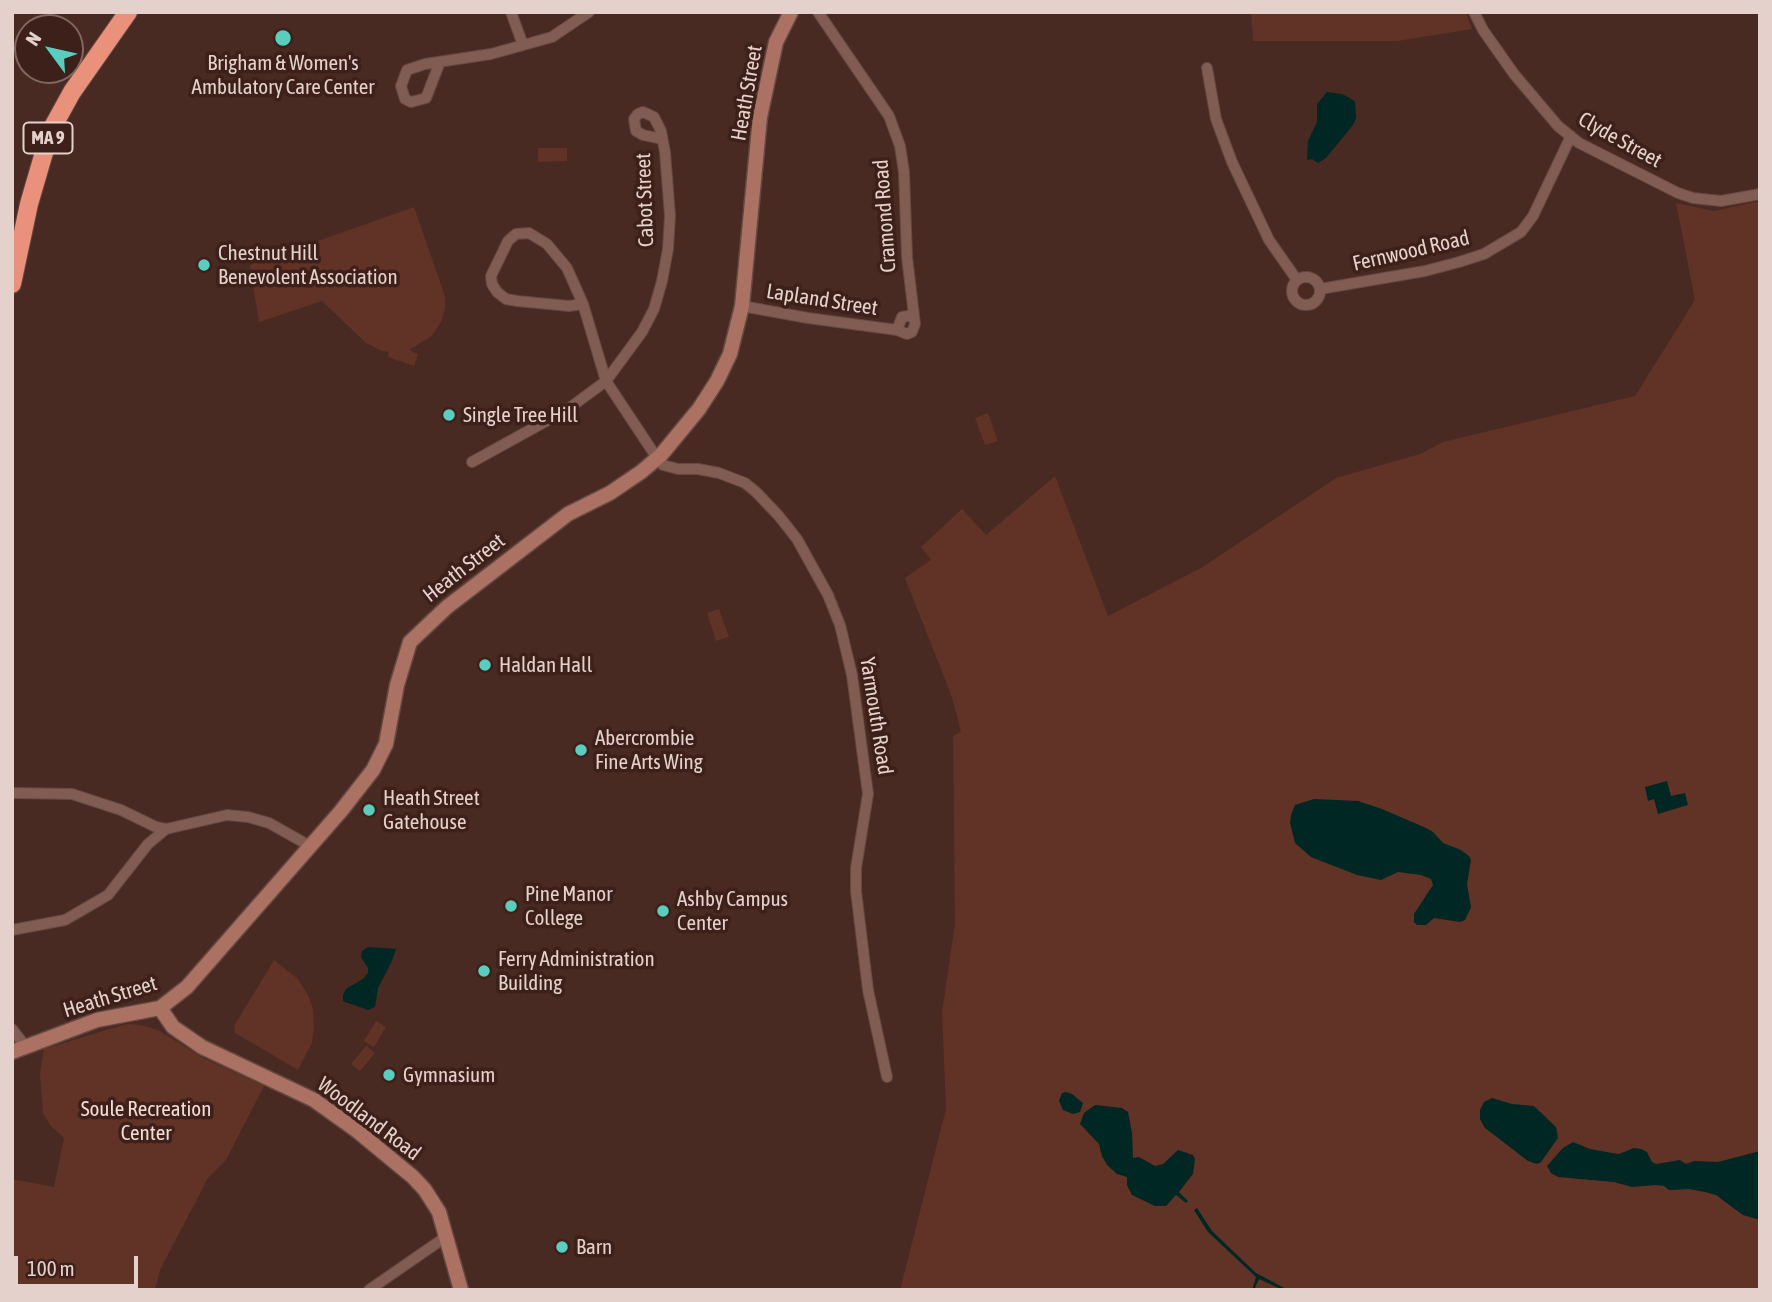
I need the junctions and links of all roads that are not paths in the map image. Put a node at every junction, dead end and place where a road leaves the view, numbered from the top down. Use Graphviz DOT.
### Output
graph roads {
  1 [pos="113,12"];
  2 [pos="128,12"];
  3 [pos="511,12"];
  4 [pos="589,12"];
  5 [pos="791,12"];
  6 [pos="818,12"];
  7 [pos="1474,12"];
  8 [pos="523,45"];
  9 [pos="440,62"];
  10 [pos="1207,68"];
  11 [pos="1571,136"];
  12 [pos="662,139"];
  13 [pos="1760,194"];
  14 [pos="12,222"];
  15 [pos="1297,280"];
  16 [pos="12,284"];
  17 [pos="1320,289"];
  18 [pos="583,304"];
  19 [pos="741,306"];
  20 [pos="913,316"];
  21 [pos="897,330"];
  22 [pos="606,381"];
  23 [pos="657,458"];
  24 [pos="472,462"];
  25 [pos="12,793"];
  26 [pos="166,829"];
  27 [pos="310,846"];
  28 [pos="12,930"];
  29 [pos="160,1008"];
  30 [pos="12,1029"];
  31 [pos="19,1050"];
  32 [pos="887,1077"];
  33 [pos="447,1237"];
  34 [pos="369,1290"];
  35 [pos="461,1290"];
  1 -- 14 [label="highway, MA 9"];
  2 -- 16 [label="highway, MA 9"];
  3 -- 8 [label="street"];
  4 -- 8 [label="street"];
  5 -- 19 [label="street, Heath Street"];
  6 -- 20 [label="street, Cramond Road"];
  7 -- 11 [label="street, Clyde Street"];
  8 -- 9 [label="street"];
  9 -- 9 [label="street"];
  10 -- 15 [label="street, Fernwood Road"];
  11 -- 13 [label="street, Clyde Street"];
  11 -- 17 [label="street, Fernwood Road"];
  12 -- 22 [label="street, Cabot Street"];
  15 -- 17 [label="street"];
  15 -- 17 [label="street, Fernwood Road"];
  18 -- 18 [label="street"];
  18 -- 22 [label="street"];
  19 -- 21 [label="street, Lapland Street"];
  19 -- 23 [label="street, Heath Street"];
  20 -- 21 [label="street, Lapland Street"];
  20 -- 21 [label="street, Lapland Street"];
  22 -- 23 [label="street"];
  22 -- 24 [label="street, Cabot Street"];
  23 -- 27 [label="street, Heath Street"];
  23 -- 32 [label="street, Yarmouth Road"];
  25 -- 26 [label="street"];
  26 -- 27 [label="street"];
  26 -- 28 [label="street"];
  27 -- 29 [label="street, Heath Street"];
  29 -- 31 [label="street, Heath Street"];
  29 -- 33 [label="street, Woodland Road"];
  30 -- 31 [label="street"];
  33 -- 34 [label="street"];
  33 -- 35 [label="street, Woodland Road"];
}
